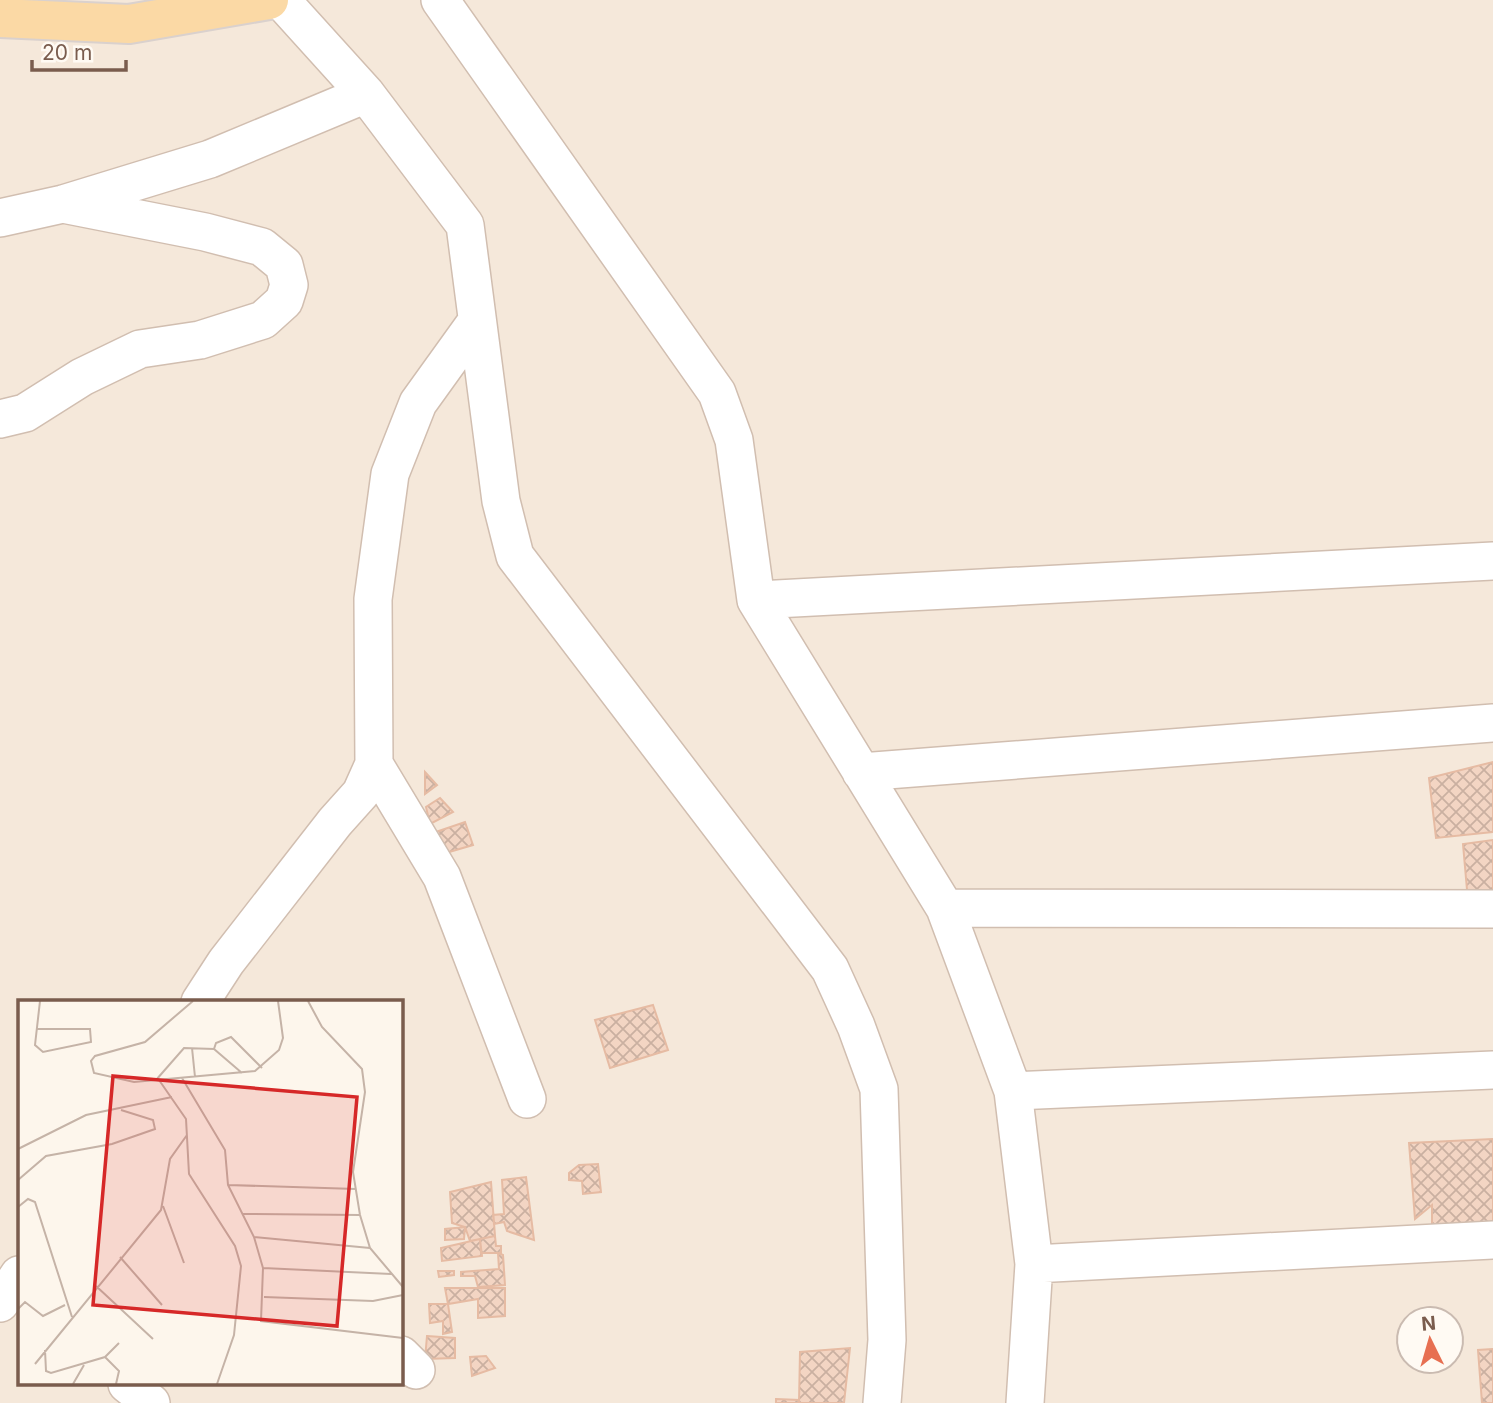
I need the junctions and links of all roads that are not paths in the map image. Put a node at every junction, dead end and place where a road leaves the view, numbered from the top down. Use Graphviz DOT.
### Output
graph roads {
  1 [pos="269,0"];
  2 [pos="440,0"];
  3 [pos="0,18"];
  4 [pos="366,94"];
  5 [pos="63,204"];
  6 [pos="0,218"];
  7 [pos="477,321"];
  8 [pos="0,419"];
  9 [pos="1493,561"];
  10 [pos="756,600"];
  11 [pos="1493,723"];
  12 [pos="374,764"];
  13 [pos="862,772"];
  14 [pos="945,908"];
  15 [pos="1493,909"];
  16 [pos="201,1000"];
  17 [pos="1493,1070"];
  18 [pos="1013,1091"];
  19 [pos="527,1099"];
  20 [pos="1493,1240"];
  21 [pos="1034,1264"];
  22 [pos="130,1386"];
  23 [pos="151,1403"];
  24 [pos="882,1403"];
  25 [pos="1025,1403"];
  1 -- 3 [label="main road"];
  1 -- 4 [label="street"];
  2 -- 10 [label="street"];
  4 -- 5 [label="street"];
  4 -- 7 [label="street"];
  5 -- 6 [label="street"];
  5 -- 8 [label="street"];
  7 -- 12 [label="street"];
  7 -- 24 [label="street"];
  9 -- 10 [label="street"];
  10 -- 13 [label="street"];
  11 -- 13 [label="street"];
  12 -- 16 [label="street"];
  12 -- 19 [label="street"];
  13 -- 14 [label="street"];
  14 -- 15 [label="street"];
  14 -- 18 [label="street"];
  17 -- 18 [label="street"];
  18 -- 21 [label="street"];
  20 -- 21 [label="street"];
  21 -- 25 [label="street"];
  22 -- 23 [label="street"];
}
